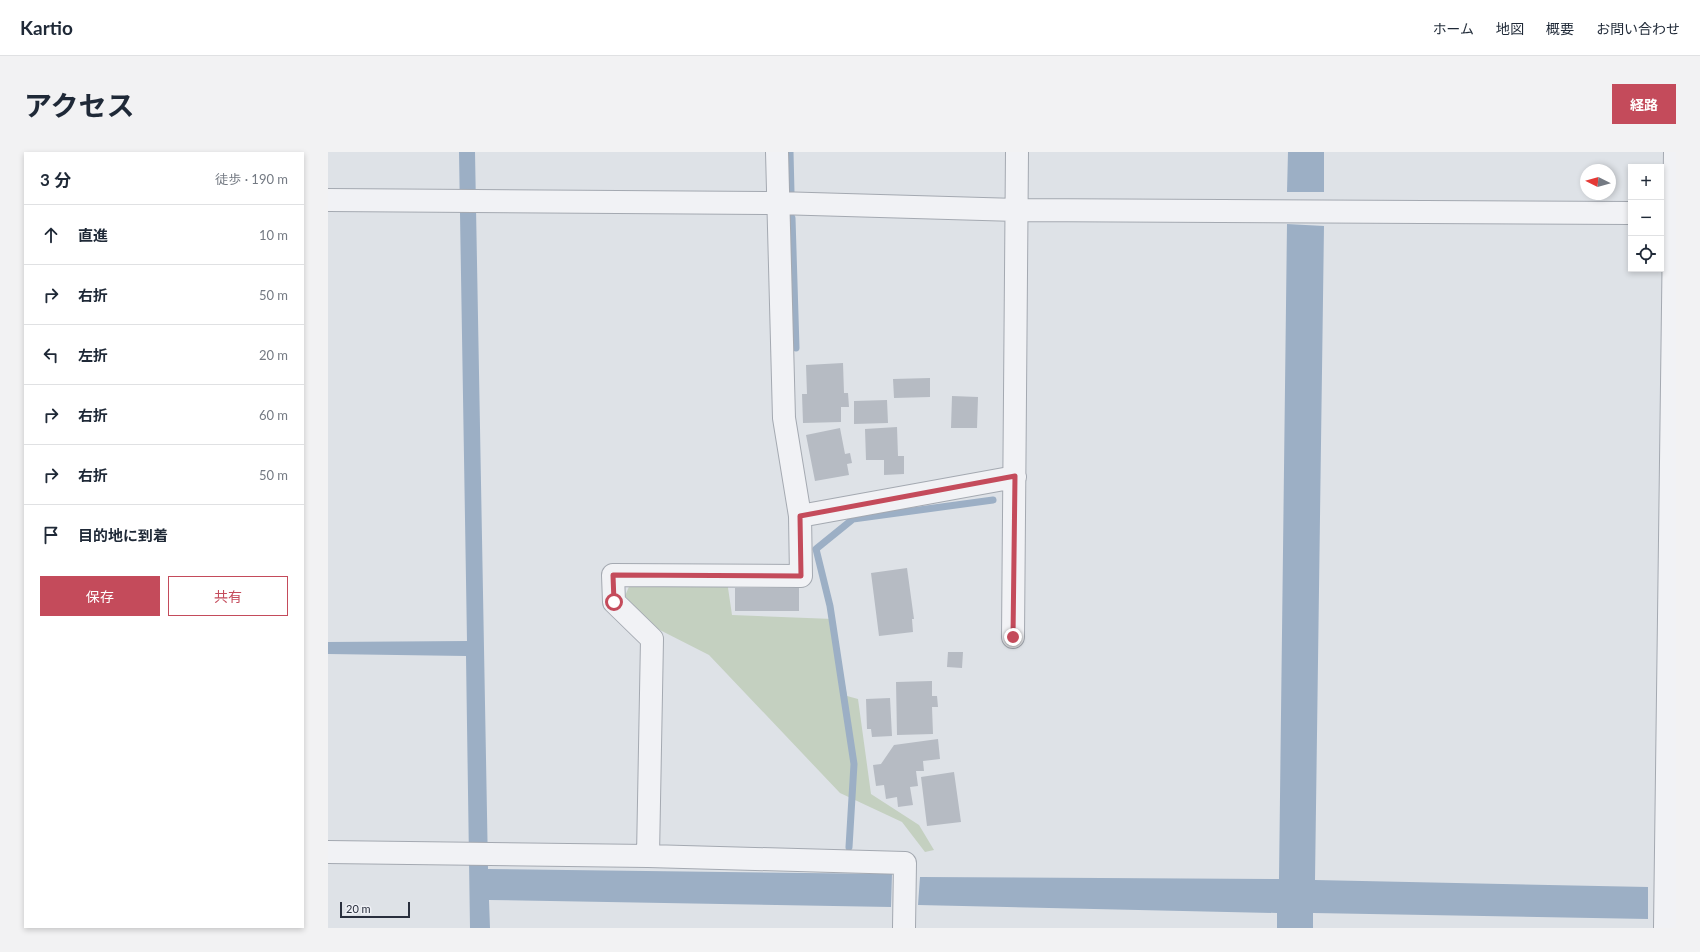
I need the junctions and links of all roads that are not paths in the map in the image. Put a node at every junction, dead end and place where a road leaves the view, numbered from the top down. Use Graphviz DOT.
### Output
graph roads {
  1 [pos="777,152"];
  2 [pos="1017,152"];
  3 [pos="1675,152"];
  4 [pos="328,200"];
  5 [pos="777,203"];
  6 [pos="1017,210"];
  7 [pos="1628,214"];
  8 [pos="1670,214"];
  9 [pos="1015,476"];
  10 [pos="800,516"];
  11 [pos="1013,637"];
  12 [pos="328,852"];
  13 [pos="648,856"];
  14 [pos="904,928"];
  15 [pos="1665,928"];
  1 -- 5 [label="street"];
  2 -- 6 [label="street"];
  3 -- 8 [label="street"];
  4 -- 5 [label="street"];
  5 -- 6 [label="street"];
  5 -- 10 [label="street"];
  6 -- 7 [label="street"];
  6 -- 9 [label="street"];
  8 -- 15 [label="street"];
  9 -- 10 [label="street"];
  9 -- 11 [label="street"];
  10 -- 13 [label="street"];
  12 -- 13 [label="street"];
  13 -- 14 [label="street"];
}
